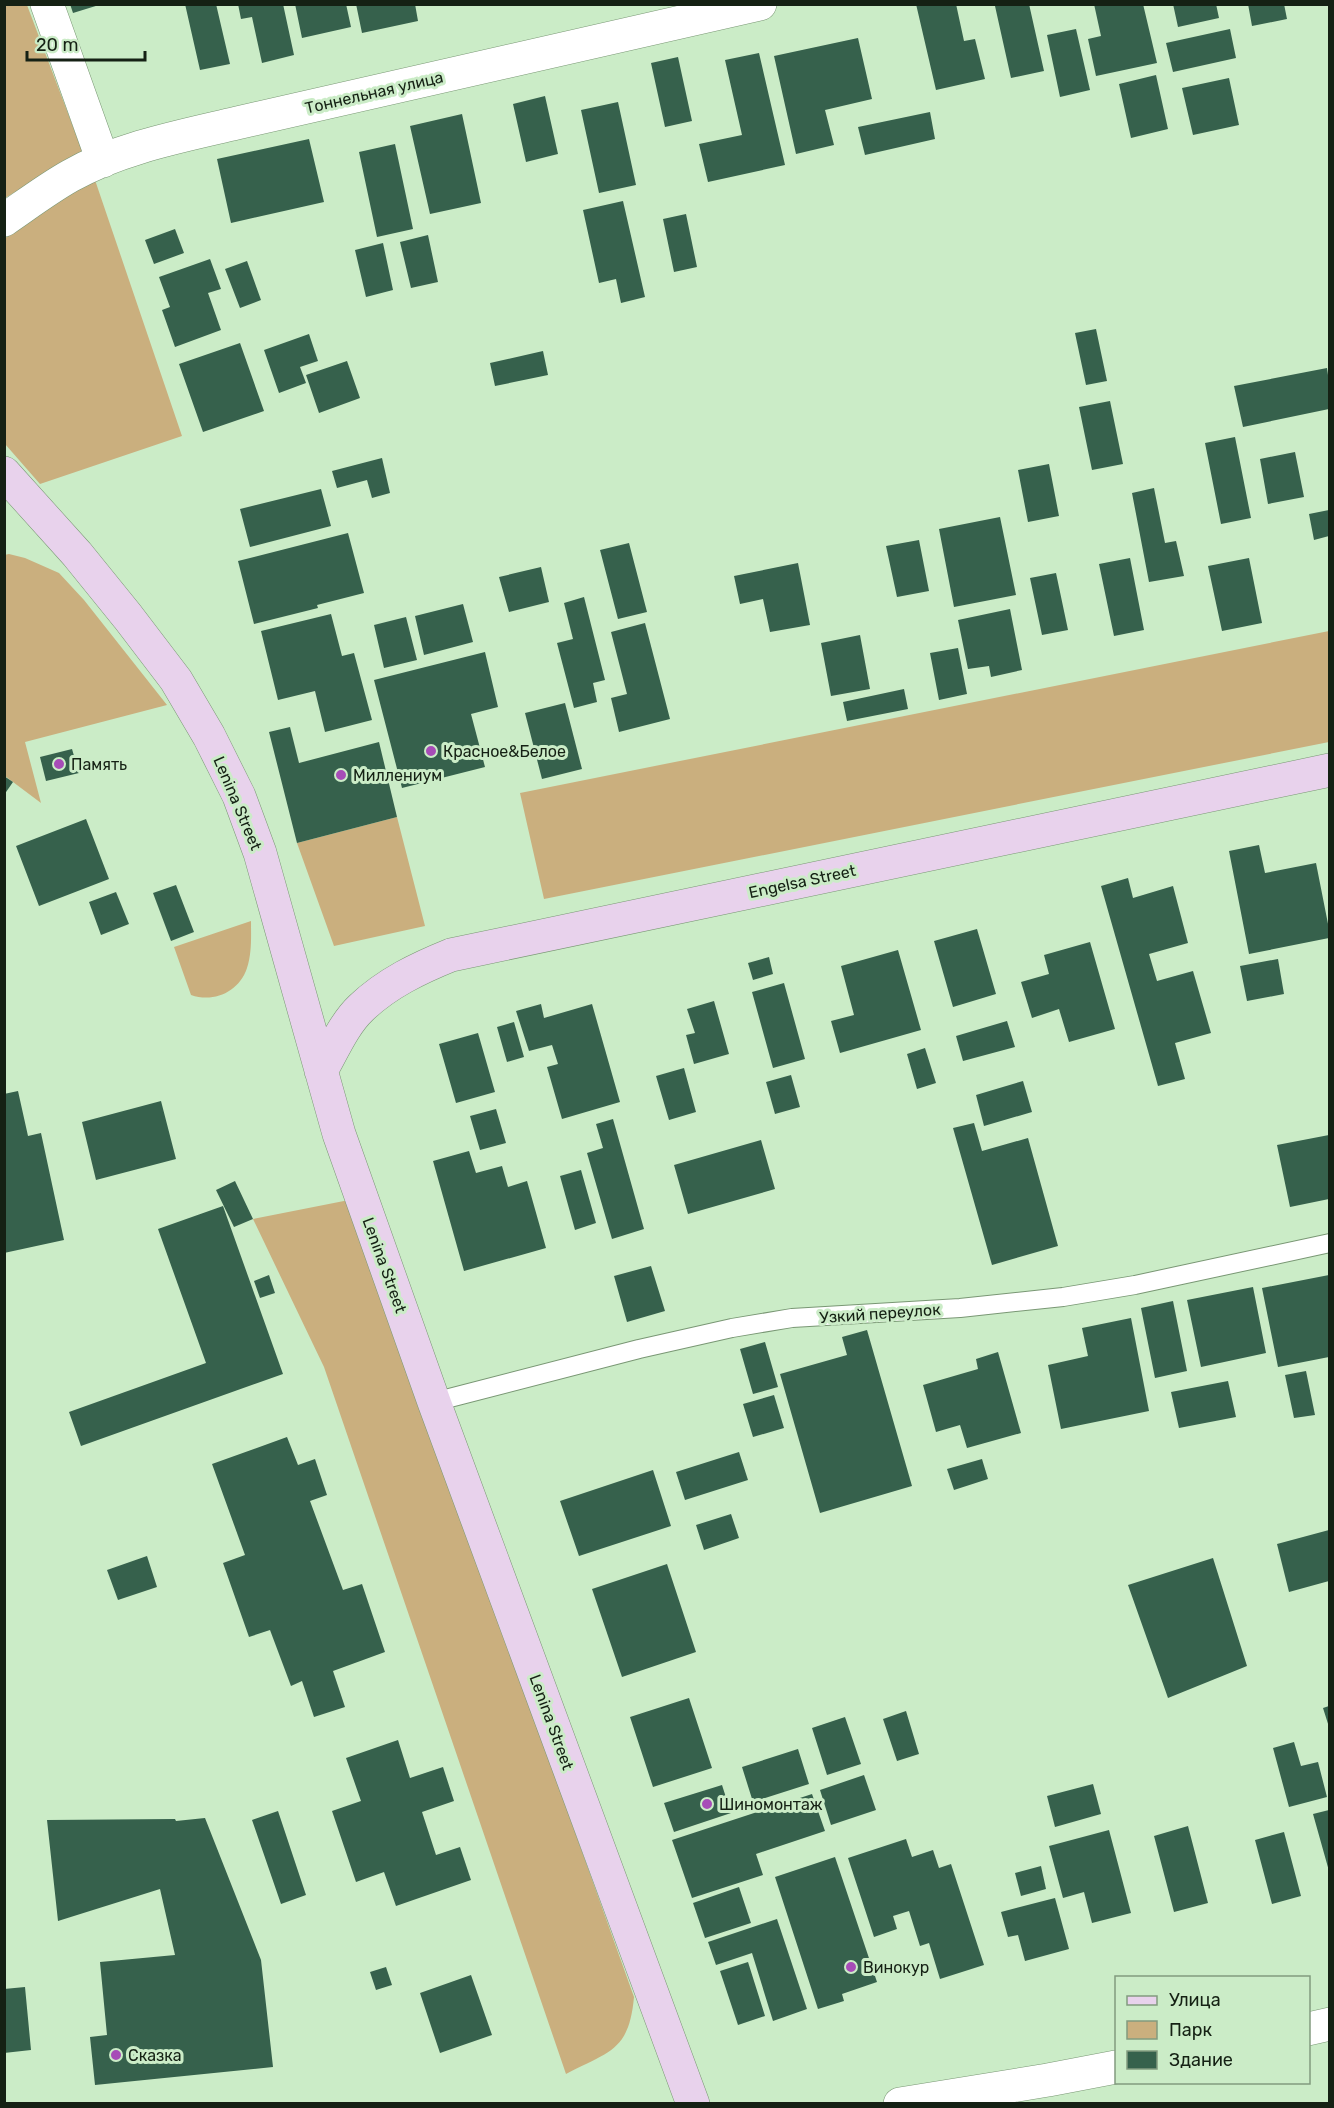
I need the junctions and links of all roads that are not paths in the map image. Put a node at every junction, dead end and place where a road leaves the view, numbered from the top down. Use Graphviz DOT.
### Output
graph roads {
  1 [pos="47,4"];
  2 [pos="760,4"];
  3 [pos="103,161"];
  4 [pos="4,220"];
  5 [pos="4,473"];
  6 [pos="1329,770"];
  7 [pos="321,1071"];
  8 [pos="1329,1244"];
  9 [pos="434,1402"];
  10 [pos="1329,2024"];
  11 [pos="1310,2029"];
  12 [pos="1115,2067"];
  13 [pos="693,2103"];
  14 [pos="900,2103"];
  1 -- 3 [label="street"];
  2 -- 3 [label="street, Тоннельная улица"];
  3 -- 4 [label="street, Тоннельная улица"];
  5 -- 7 [label="street, Lenina Street"];
  6 -- 7 [label="street, Engelsa Street"];
  7 -- 9 [label="street, Lenina Street"];
  8 -- 9 [label="lane, Узкий переулок"];
  9 -- 13 [label="street, Lenina Street"];
  10 -- 11 [label="street"];
  12 -- 14 [label="street"];
}
